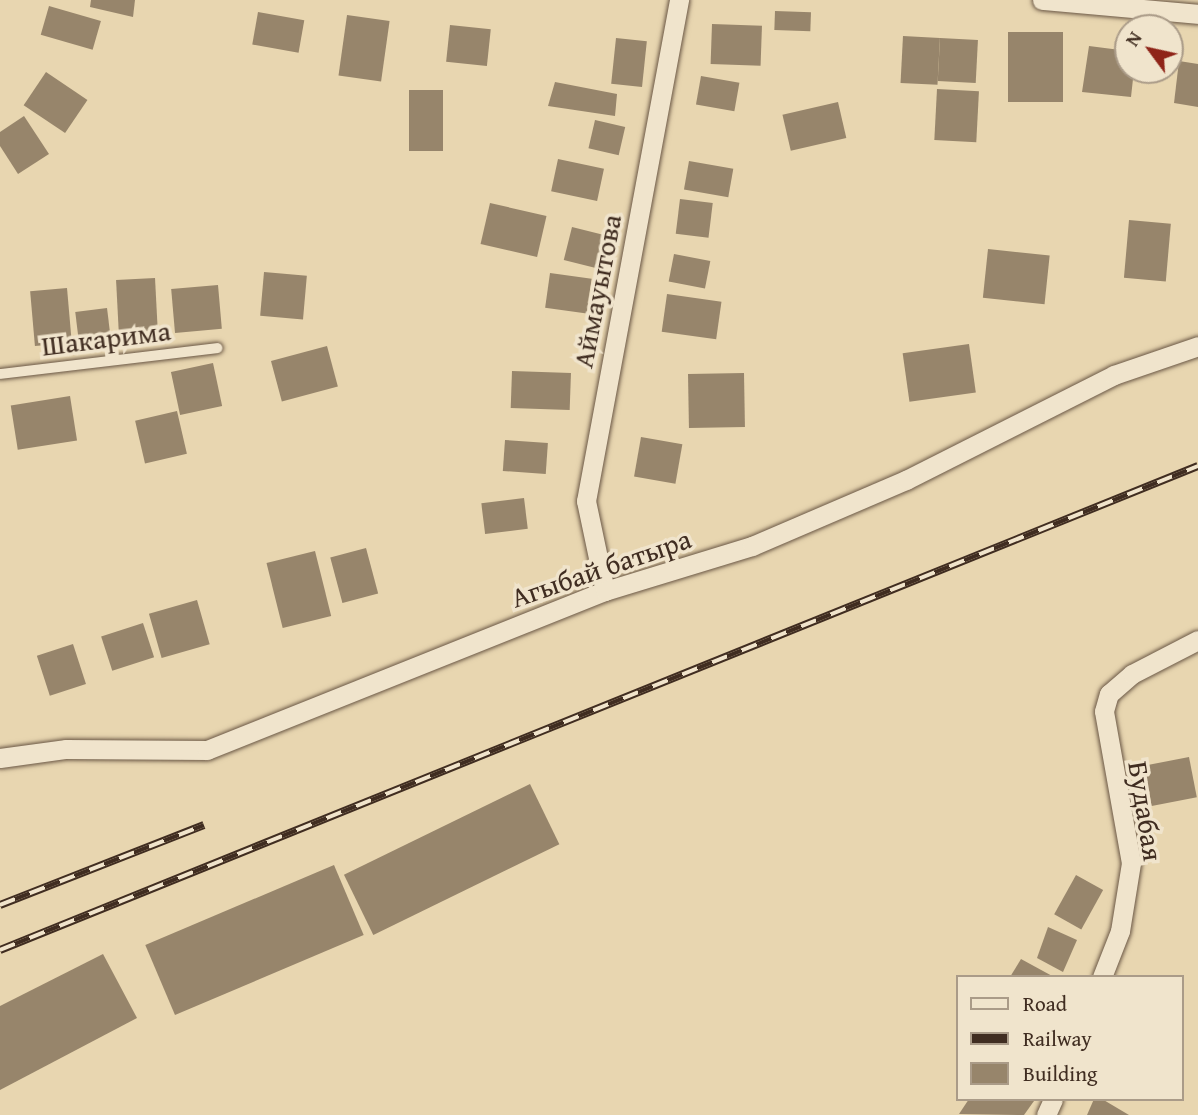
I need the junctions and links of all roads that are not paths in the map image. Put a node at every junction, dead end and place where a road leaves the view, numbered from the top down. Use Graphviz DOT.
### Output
graph roads {
  1 [pos="679,0"];
  2 [pos="1042,0"];
  3 [pos="1198,14"];
  4 [pos="1198,346"];
  5 [pos="216,348"];
  6 [pos="0,374"];
  7 [pos="605,591"];
  8 [pos="1198,640"];
  9 [pos="0,758"];
  10 [pos="1103,975"];
  1 -- 7 [label="street, Аймауытова"];
  2 -- 3 [label="street"];
  4 -- 7 [label="street, Агыбай батыра"];
  5 -- 6 [label="lane, Шакарима"];
  7 -- 9 [label="street, Агыбай батыра"];
  8 -- 10 [label="street, Будабая"];
}
